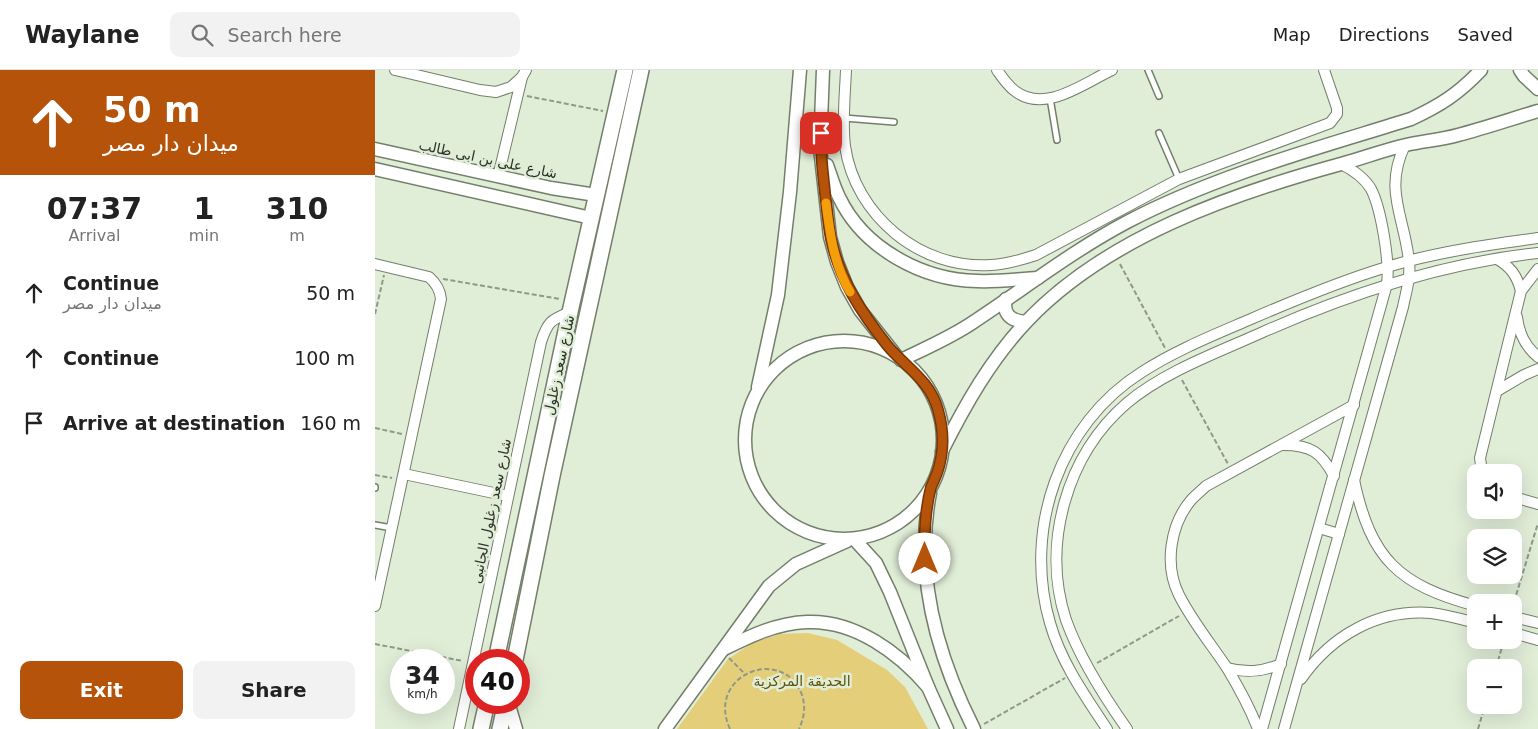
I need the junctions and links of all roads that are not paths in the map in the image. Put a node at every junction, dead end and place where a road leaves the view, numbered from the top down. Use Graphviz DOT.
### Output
graph roads {
  1 [pos="395,70"];
  2 [pos="625,70"];
  3 [pos="641,70"];
  4 [pos="800,70"];
  5 [pos="823,70"];
  6 [pos="846,70"];
  7 [pos="997,70"];
  8 [pos="1148,70"];
  9 [pos="1324,70"];
  10 [pos="1481,70"];
  11 [pos="1521,70"];
  12 [pos="1109,71"];
  13 [pos="524,74"];
  14 [pos="1538,89"];
  15 [pos="1159,96"];
  16 [pos="1050,98"];
  17 [pos="1538,111"];
  18 [pos="844,118"];
  19 [pos="894,122"];
  20 [pos="1159,133"];
  21 [pos="1057,140"];
  22 [pos="1405,146"];
  23 [pos="820,148"];
  24 [pos="375,149"];
  25 [pos="1341,164"];
  26 [pos="375,169"];
  27 [pos="498,176"];
  28 [pos="1179,179"];
  29 [pos="551,188"];
  30 [pos="596,195"];
  31 [pos="546,207"];
  32 [pos="591,218"];
  33 [pos="1538,238"];
  34 [pos="1538,253"];
  35 [pos="1497,259"];
  36 [pos="1409,261"];
  37 [pos="375,264"];
  38 [pos="1388,267"];
  39 [pos="1538,269"];
  40 [pos="1038,278"];
  41 [pos="1409,278"];
  42 [pos="1387,284"];
  43 [pos="1521,291"];
  44 [pos="1006,299"];
  45 [pos="571,306"];
  46 [pos="1516,313"];
  47 [pos="1026,322"];
  48 [pos="1169,356"];
  49 [pos="1538,357"];
  50 [pos="899,358"];
  51 [pos="1538,369"];
  52 [pos="1178,371"];
  53 [pos="1497,391"];
  54 [pos="757,393"];
  55 [pos="1354,405"];
  56 [pos="1283,445"];
  57 [pos="942,451"];
  58 [pos="1481,464"];
  59 [pos="535,472"];
  60 [pos="552,476"];
  61 [pos="1334,476"];
  62 [pos="403,477"];
  63 [pos="1354,479"];
  64 [pos="931,487"];
  65 [pos="509,496"];
  66 [pos="1522,499"];
  67 [pos="1538,504"];
  68 [pos="375,525"];
  69 [pos="392,528"];
  70 [pos="1319,528"];
  71 [pos="1339,534"];
  72 [pos="852,539"];
  73 [pos="1060,595"];
  74 [pos="1044,598"];
  75 [pos="1467,603"];
  76 [pos="375,606"];
  77 [pos="1522,619"];
  78 [pos="1467,621"];
  79 [pos="1538,623"];
  80 [pos="1522,635"];
  81 [pos="1538,640"];
  82 [pos="498,649"];
  83 [pos="517,649"];
  84 [pos="722,650"];
  85 [pos="1281,664"];
  86 [pos="1227,668"];
  87 [pos="1296,686"];
  88 [pos="927,687"];
  89 [pos="484,714"];
  90 [pos="504,714"];
  91 [pos="511,714"];
  92 [pos="979,727"];
  93 [pos="459,729"];
  94 [pos="481,729"];
  95 [pos="500,729"];
  96 [pos="516,729"];
  97 [pos="665,729"];
  98 [pos="947,729"];
  99 [pos="1107,729"];
  100 [pos="1127,729"];
  101 [pos="1258,729"];
  102 [pos="1262,729"];
  103 [pos="1283,729"];
  1 -- 13 [label="street"];
  2 -- 30 [label="main road, شارع سعد زغلول"];
  3 -- 60 [label="main road, شارع سعد زغلول"];
  4 -- 54 [label="street"];
  5 -- 23 [label="street"];
  6 -- 18 [label="street"];
  7 -- 16 [label="street"];
  8 -- 15 [label="lane"];
  9 -- 28 [label="street"];
  10 -- 40 [label="street"];
  11 -- 14 [label="street"];
  12 -- 16 [label="street"];
  13 -- 27 [label="street"];
  16 -- 21 [label="lane"];
  17 -- 22 [label="street"];
  18 -- 19 [label="lane"];
  18 -- 28 [label="street"];
  20 -- 28 [label="lane"];
  22 -- 25 [label="street"];
  22 -- 36 [label="street"];
  23 -- 40 [label="street"];
  23 -- 50 [label="street"];
  24 -- 27 [label="street, شارع على بن ابى طالب"];
  25 -- 38 [label="street"];
  25 -- 47 [label="street"];
  26 -- 31 [label="street"];
  27 -- 29 [label="street, شارع على بن ابى طالب"];
  29 -- 30 [label="street, شارع على بن ابى طالب"];
  29 -- 31 [label="street"];
  30 -- 32 [label="main road, شارع سعد زغلول"];
  31 -- 32 [label="street"];
  32 -- 45 [label="main road, شارع سعد زغلول"];
  33 -- 36 [label="street"];
  34 -- 35 [label="street"];
  35 -- 41 [label="street"];
  35 -- 43 [label="street"];
  36 -- 38 [label="street"];
  36 -- 41 [label="street"];
  37 -- 62 [label="street"];
  38 -- 42 [label="street"];
  38 -- 48 [label="street"];
  39 -- 43 [label="street"];
  40 -- 44 [label="street"];
  41 -- 42 [label="street"];
  41 -- 63 [label="street"];
  42 -- 52 [label="street"];
  42 -- 55 [label="street"];
  43 -- 46 [label="street"];
  44 -- 47 [label="street"];
  44 -- 50 [label="street"];
  45 -- 59 [label="main road, شارع سعد زغلول"];
  45 -- 65 [label="street, شارع سعد زغلول الجانبى"];
  46 -- 49 [label="street"];
  46 -- 53 [label="street"];
  47 -- 57 [label="street"];
  48 -- 52 [label="street"];
  48 -- 74 [label="street"];
  50 -- 54 [label="street"];
  50 -- 57 [label="street"];
  51 -- 53 [label="street"];
  52 -- 73 [label="street"];
  53 -- 58 [label="street"];
  54 -- 72 [label="street"];
  55 -- 56 [label="street"];
  55 -- 61 [label="street"];
  56 -- 61 [label="street"];
  56 -- 86 [label="street"];
  57 -- 64 [label="street"];
  59 -- 60 [label="main road"];
  59 -- 82 [label="main road, شارع سعد زغلول"];
  60 -- 83 [label="main road, شارع سعد زغلول"];
  61 -- 70 [label="street"];
  62 -- 65 [label="street"];
  62 -- 69 [label="street"];
  63 -- 71 [label="street"];
  63 -- 75 [label="street"];
  64 -- 72 [label="street"];
  64 -- 92 [label="street"];
  65 -- 93 [label="street, شارع سعد زغلول الجانبى"];
  66 -- 67 [label="street"];
  68 -- 69 [label="lane"];
  69 -- 76 [label="street"];
  70 -- 71 [label="street"];
  70 -- 85 [label="street"];
  71 -- 87 [label="street"];
  72 -- 84 [label="street"];
  72 -- 88 [label="street"];
  73 -- 74 [label="street"];
  73 -- 100 [label="street"];
  74 -- 99 [label="street"];
  77 -- 79 [label="street"];
  78 -- 87 [label="street"];
  80 -- 81 [label="street"];
  84 -- 88 [label="street"];
  84 -- 97 [label="street"];
  85 -- 86 [label="street"];
  85 -- 102 [label="street"];
  86 -- 101 [label="street"];
  87 -- 103 [label="street"];
  88 -- 98 [label="street"];
  89 -- 94 [label="main road"];
  90 -- 95 [label="main road"];
  91 -- 96 [label="street"];
}
